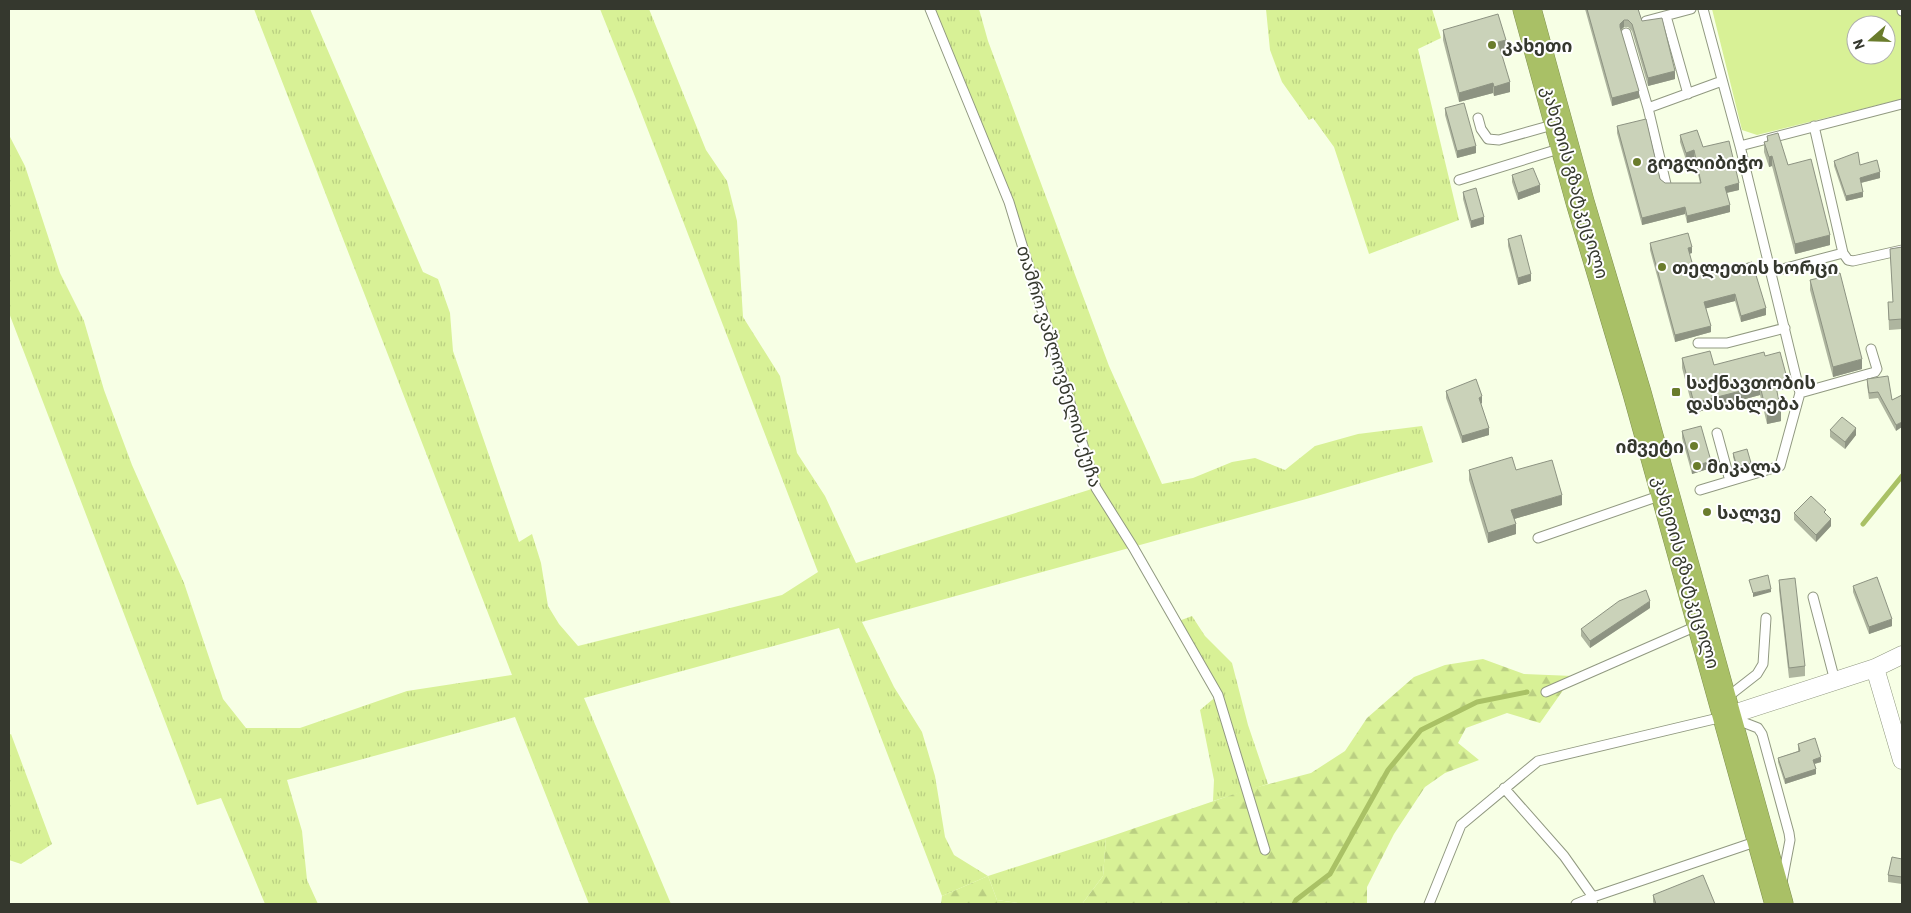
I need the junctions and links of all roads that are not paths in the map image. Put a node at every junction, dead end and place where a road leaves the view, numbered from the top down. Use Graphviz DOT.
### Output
graph roads {
  1 [pos="930,9"];
  2 [pos="1527,9"];
  3 [pos="1691,9"];
  4 [pos="1702,9"];
  5 [pos="1666,16"];
  6 [pos="1646,21"];
  7 [pos="1626,33"];
  8 [pos="1722,82"];
  9 [pos="1688,94"];
  10 [pos="1902,104"];
  11 [pos="1648,108"];
  12 [pos="1478,118"];
  13 [pos="1814,126"];
  14 [pos="1562,135"];
  15 [pos="1740,146"];
  16 [pos="1458,180"];
  17 [pos="1666,184"];
  18 [pos="1902,250"];
  19 [pos="1843,253"];
  20 [pos="1770,272"];
  21 [pos="1785,328"];
  22 [pos="1698,343"];
  23 [pos="1871,349"];
  24 [pos="1800,393"];
  25 [pos="1717,434"];
  26 [pos="1730,481"];
  27 [pos="1700,490"];
  28 [pos="1665,494"];
  29 [pos="1538,538"];
  30 [pos="1812,597"];
  31 [pos="1766,618"];
  32 [pos="1701,624"];
  33 [pos="1902,655"];
  34 [pos="1874,668"];
  35 [pos="1835,681"];
  36 [pos="1546,692"];
  37 [pos="1725,708"];
  38 [pos="1902,760"];
  39 [pos="1504,788"];
  40 [pos="1761,840"];
  41 [pos="1265,850"];
  42 [pos="1592,900"];
  43 [pos="1778,902"];
  44 [pos="1429,904"];
  45 [pos="1576,904"];
  1 -- 41 [label="lane, თამრო ვაშლოვნელის ქუჩა"];
  2 -- 14 [label="highway, კახეთის გზატკეცილი"];
  3 -- 5 [label="lane"];
  4 -- 8 [label="lane"];
  5 -- 6 [label="lane"];
  5 -- 9 [label="lane"];
  7 -- 11 [label="lane"];
  8 -- 9 [label="lane"];
  8 -- 15 [label="lane"];
  9 -- 11 [label="lane"];
  10 -- 13 [label="lane"];
  11 -- 17 [label="lane"];
  12 -- 14 [label="lane"];
  13 -- 15 [label="lane"];
  13 -- 19 [label="lane"];
  14 -- 16 [label="lane"];
  14 -- 28 [label="highway, კახეთის გზატკეცილი"];
  15 -- 20 [label="lane"];
  18 -- 19 [label="lane"];
  19 -- 20 [label="lane"];
  20 -- 21 [label="lane"];
  21 -- 22 [label="lane"];
  21 -- 24 [label="lane"];
  23 -- 24 [label="lane"];
  24 -- 26 [label="lane"];
  25 -- 26 [label="lane"];
  26 -- 27 [label="lane"];
  28 -- 29 [label="lane"];
  28 -- 32 [label="highway, კახეთის გზატკეცილი"];
  30 -- 35 [label="lane"];
  31 -- 37 [label="lane"];
  32 -- 36 [label="lane"];
  32 -- 37 [label="highway, კახეთის გზატკეცილი"];
  33 -- 34 [label="street"];
  34 -- 35 [label="street"];
  34 -- 38 [label="street"];
  35 -- 37 [label="street"];
  37 -- 39 [label="lane"];
  37 -- 40 [label="highway, კახეთის გზატკეცილი"];
  37 -- 43 [label="lane"];
  39 -- 42 [label="lane"];
  39 -- 44 [label="lane"];
  40 -- 42 [label="lane"];
  40 -- 43 [label="highway, კახეთის გზატკეცილი"];
  42 -- 45 [label="lane"];
}
